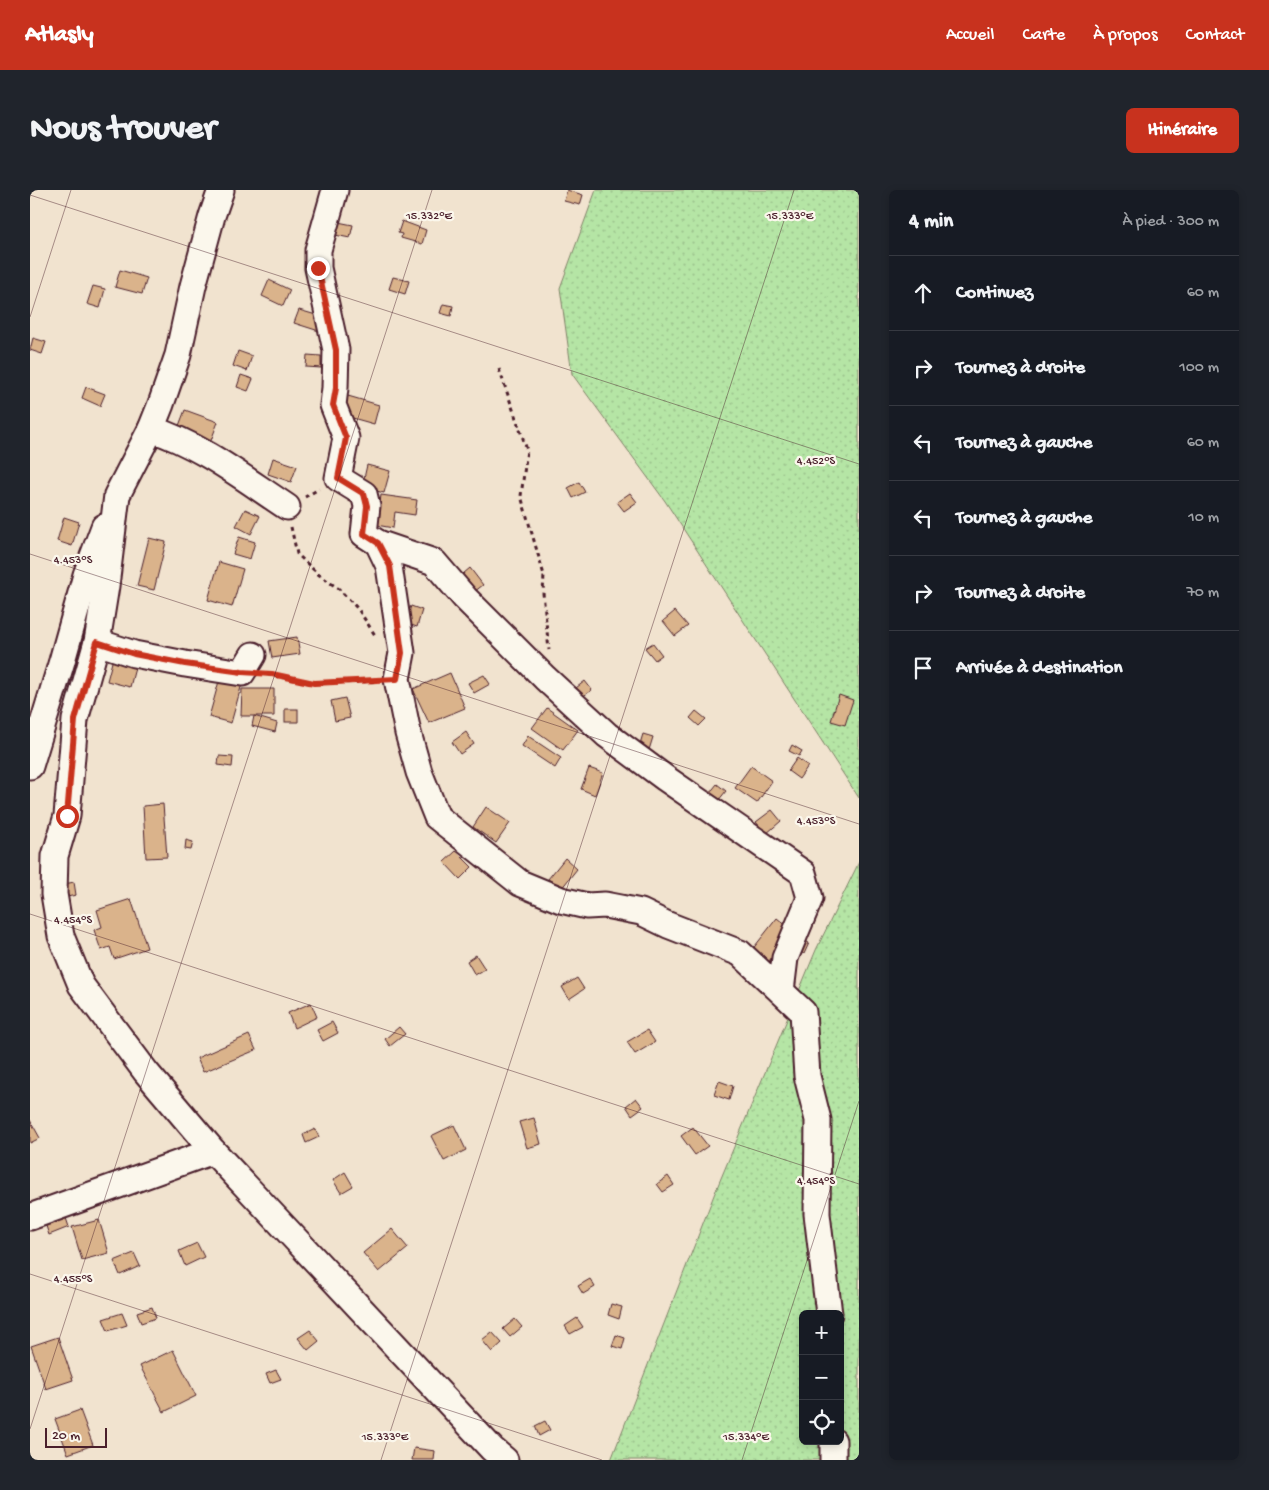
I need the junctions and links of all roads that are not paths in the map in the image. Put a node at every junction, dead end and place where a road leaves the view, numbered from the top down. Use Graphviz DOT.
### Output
graph roads {
  1 [pos="221,190"];
  2 [pos="335,190"];
  3 [pos="151,429"];
  4 [pos="117,495"];
  5 [pos="287,507"];
  6 [pos="378,543"];
  7 [pos="97,642"];
  8 [pos="248,664"];
  9 [pos="30,766"];
  10 [pos="781,991"];
  11 [pos="213,1151"];
  12 [pos="30,1216"];
  13 [pos="829,1310"];
  14 [pos="833,1445"];
  15 [pos="505,1460"];
  16 [pos="833,1460"];
  1 -- 3 [label="street"];
  2 -- 6 [label="street"];
  3 -- 4 [label="street"];
  3 -- 5 [label="street"];
  4 -- 7 [label="street"];
  4 -- 9 [label="street"];
  6 -- 10 [label="street"];
  6 -- 10 [label="street"];
  7 -- 8 [label="street"];
  7 -- 11 [label="street"];
  10 -- 13 [label="street"];
  11 -- 12 [label="street"];
  11 -- 15 [label="street"];
  14 -- 16 [label="street"];
}
